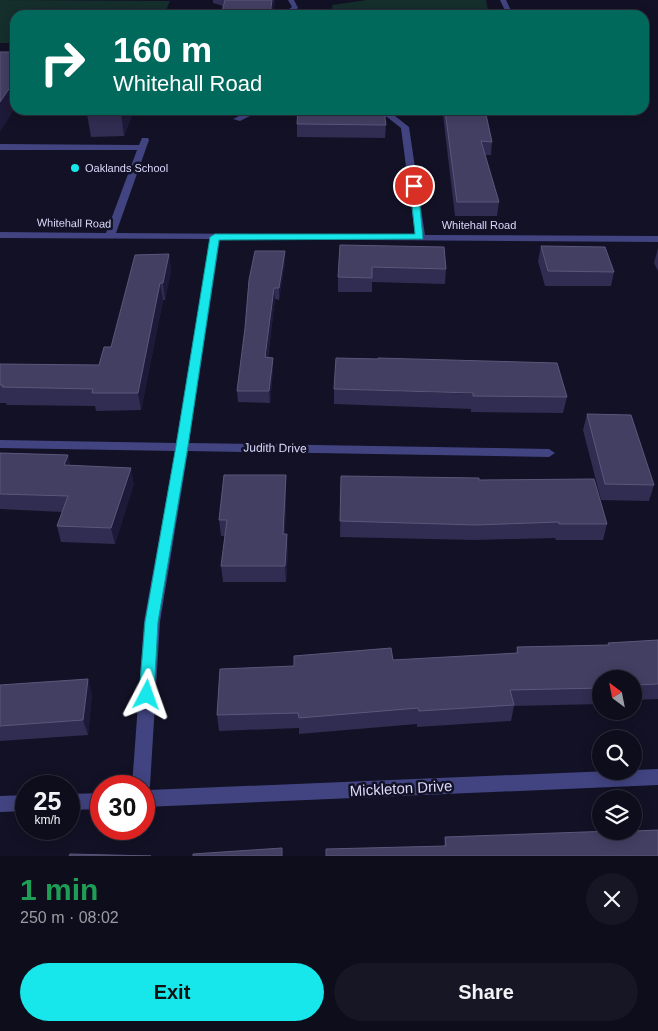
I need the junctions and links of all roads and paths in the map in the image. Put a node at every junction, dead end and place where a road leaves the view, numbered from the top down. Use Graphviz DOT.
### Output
graph roads {
  1 [pos="291,0"];
  2 [pos="293,10"];
  3 [pos="246,115"];
  4 [pos="389,115"];
  5 [pos="237,119"];
  6 [pos="0,147"];
  7 [pos="0,235"];
  8 [pos="110,236"];
  9 [pos="215,237"];
  10 [pos="420,237"];
  11 [pos="658,239"];
  12 [pos="0,444"];
  13 [pos="182,446"];
  14 [pos="549,452"];
  15 [pos="142,775"];
  16 [pos="658,777"];
  17 [pos="155,799"];
  18 [pos="15,803"];
  19 [pos="0,804"];
  1 -- 2 [label="street"];
  3 -- 5 [label="street"];
  4 -- 10 [label="street"];
  6 -- 8 [label="street"];
  7 -- 8 [label="street, Whitehall Road"];
  8 -- 9 [label="street, Whitehall Road"];
  9 -- 10 [label="street, Whitehall Road"];
  9 -- 13 [label="street"];
  10 -- 11 [label="street, Whitehall Road"];
  12 -- 13 [label="street, Judith Drive"];
  13 -- 14 [label="street, Judith Drive"];
  13 -- 15 [label="street"];
  16 -- 17 [label="street, Mickleton Drive"];
  18 -- 19 [label="street"];
}
